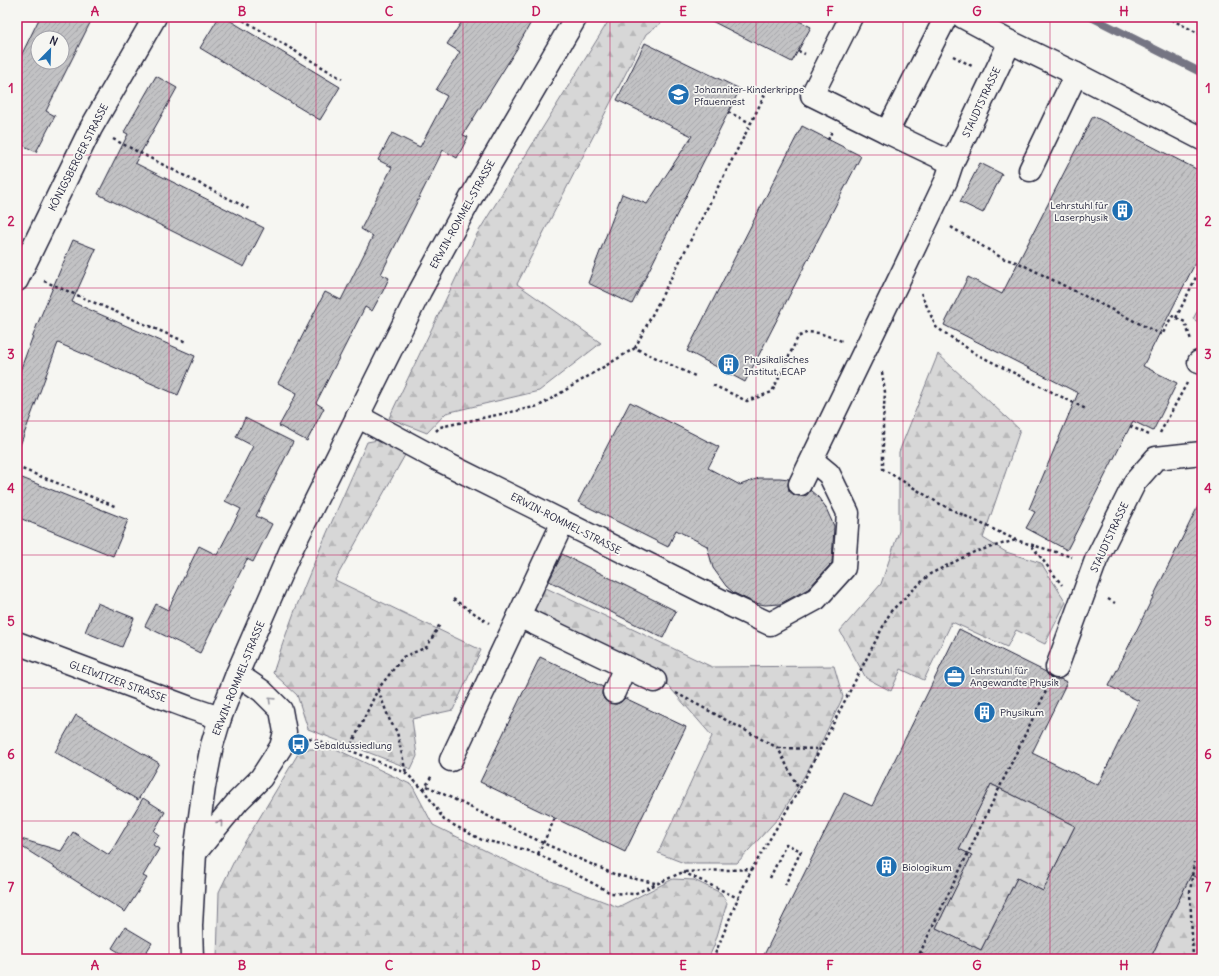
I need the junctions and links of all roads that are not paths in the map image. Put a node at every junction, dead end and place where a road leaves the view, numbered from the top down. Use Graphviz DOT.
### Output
graph roads {
  1 [pos="155,17"];
  2 [pos="576,17"];
  3 [pos="851,17"];
  4 [pos="946,17"];
  5 [pos="962,17"];
  6 [pos="1010,42"];
  7 [pos="1076,74"];
  8 [pos="887,132"];
  9 [pos="1202,139"];
  10 [pos="952,164"];
  11 [pos="1030,170"];
  12 [pos="19,275"];
  13 [pos="357,416"];
  14 [pos="1202,453"];
  15 [pos="812,460"];
  16 [pos="800,484"];
  17 [pos="563,522"];
  18 [pos="519,616"];
  19 [pos="17,643"];
  20 [pos="625,667"];
  21 [pos="1057,667"];
  22 [pos="237,674"];
  23 [pos="655,682"];
  24 [pos="614,692"];
  25 [pos="220,718"];
  26 [pos="451,760"];
  27 [pos="196,853"];
  28 [pos="192,959"];
  1 -- 12 [label="street, KÖNIGSBERGER STRASSE"];
  2 -- 13 [label="street, ERWIN-ROMMEL-STRASSE"];
  3 -- 8 [label="street"];
  4 -- 8 [label="street"];
  5 -- 6 [label="street"];
  6 -- 7 [label="street"];
  6 -- 10 [label="street, STAUDTSTRASSE"];
  7 -- 9 [label="street"];
  7 -- 11 [label="street"];
  8 -- 10 [label="street"];
  10 -- 15 [label="street, STAUDTSTRASSE"];
  13 -- 17 [label="street, ERWIN-ROMMEL-STRASSE"];
  13 -- 22 [label="street, ERWIN-ROMMEL-STRASSE"];
  14 -- 21 [label="street, STAUDTSTRASSE"];
  15 -- 16 [label="street, STAUDTSTRASSE"];
  15 -- 17 [label="street, ERWIN-ROMMEL-STRASSE"];
  17 -- 18 [label="street"];
  18 -- 20 [label="street"];
  18 -- 26 [label="street"];
  19 -- 25 [label="street, GLEIWITZER STRASSE"];
  20 -- 23 [label="street"];
  20 -- 24 [label="street"];
  22 -- 25 [label="street, ERWIN-ROMMEL-STRASSE"];
  27 -- 22 [label="street, one-way"];
  25 -- 27 [label="street, ERWIN-ROMMEL-STRASSE"];
  27 -- 28 [label="street, ERWIN-ROMMEL-STRASSE"];
}
